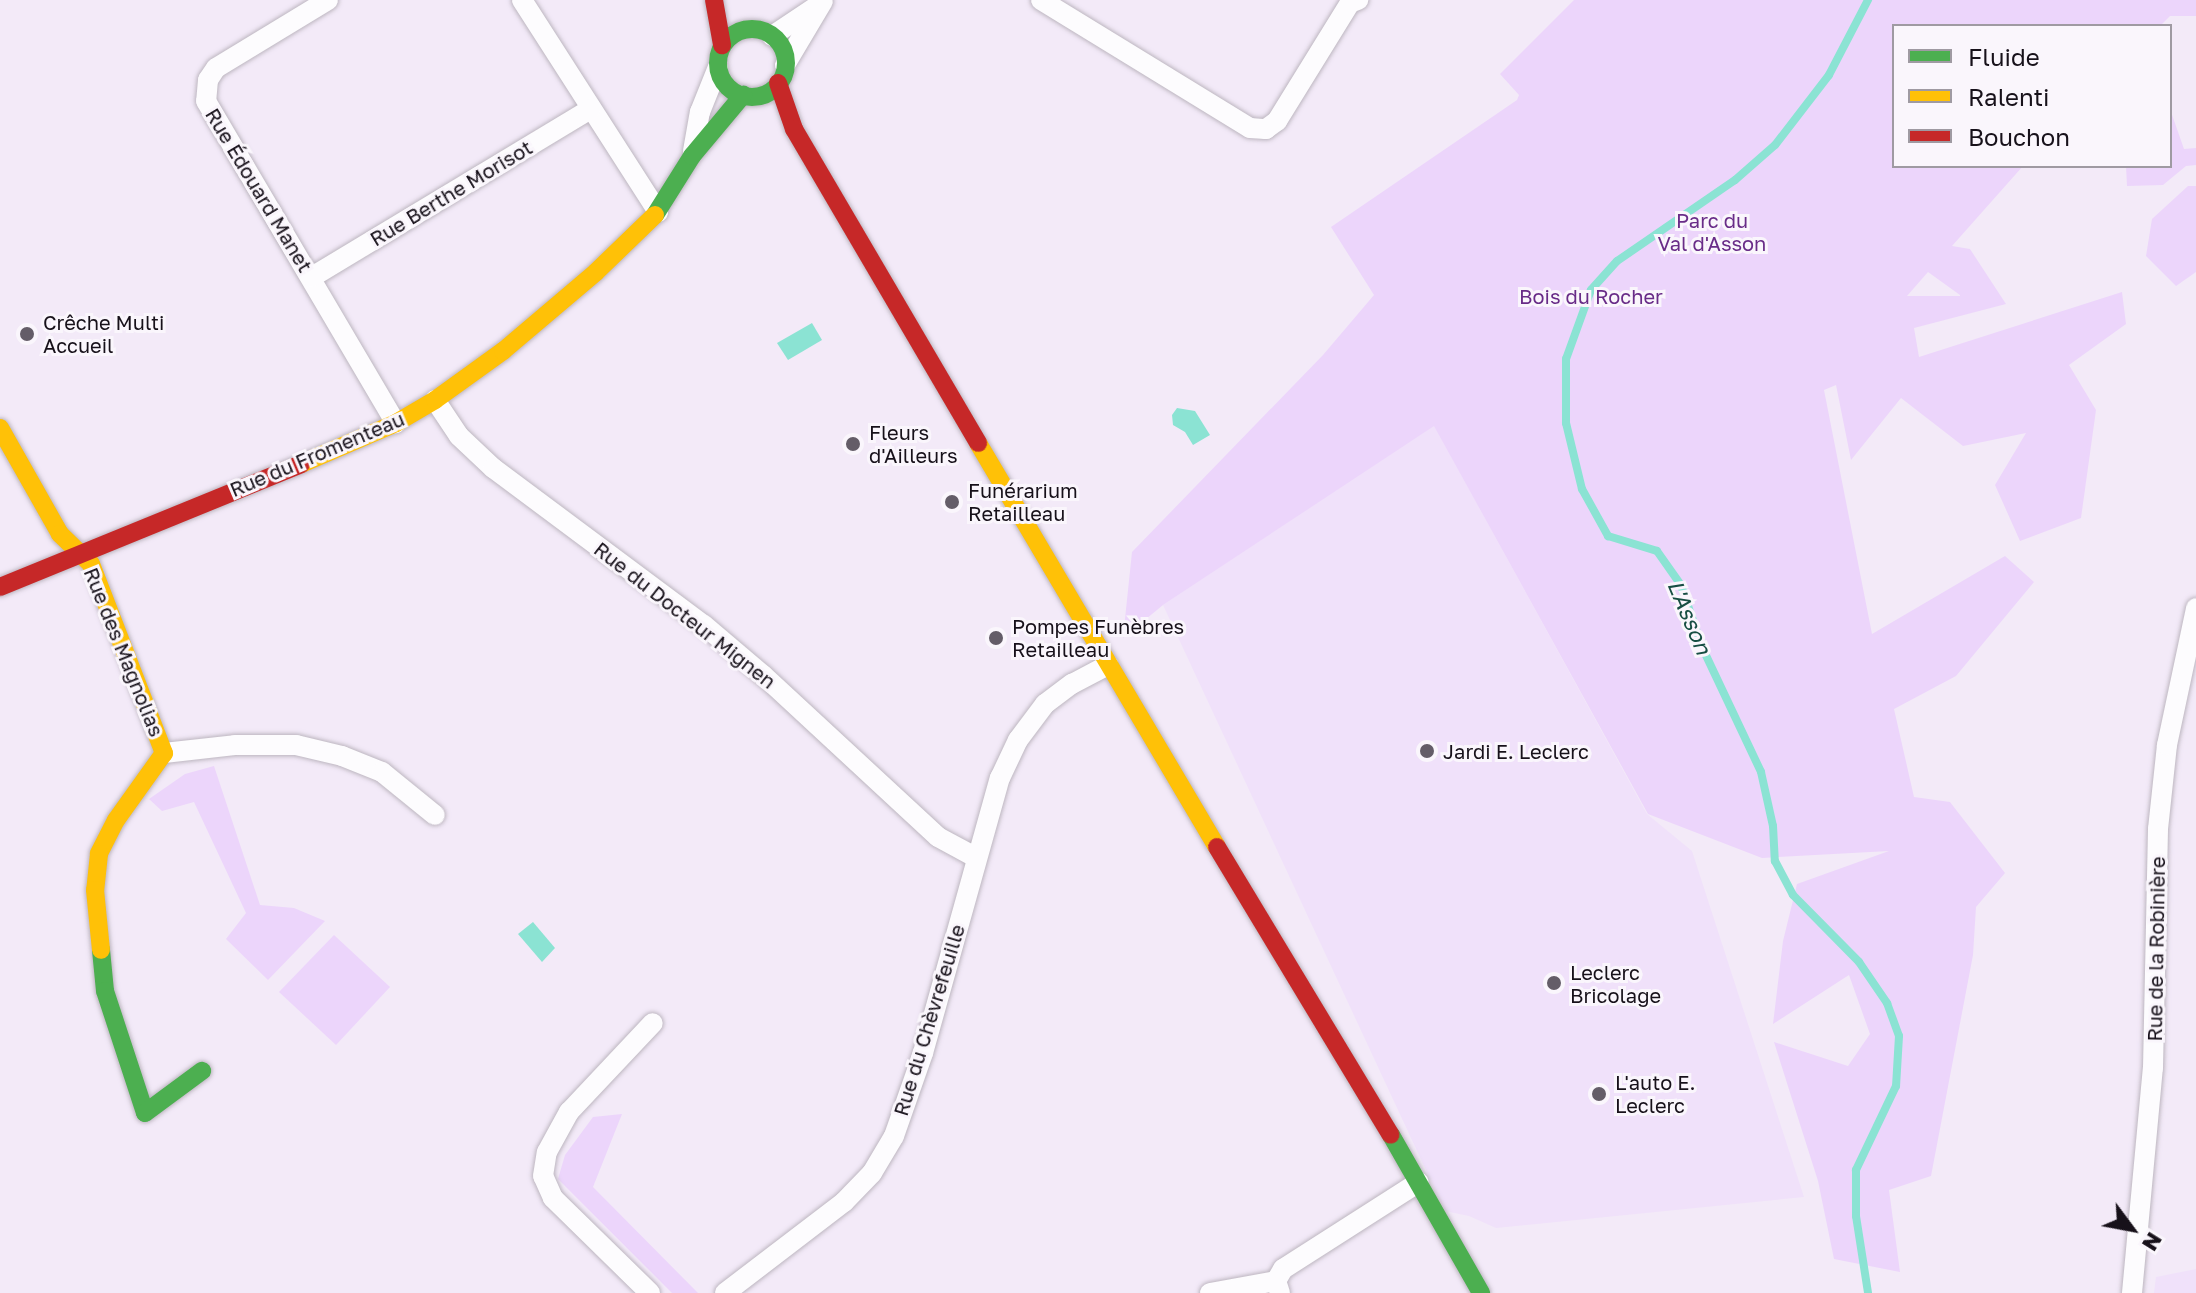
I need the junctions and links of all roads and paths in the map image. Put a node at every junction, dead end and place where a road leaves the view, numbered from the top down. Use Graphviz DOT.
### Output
graph roads {
  1 [pos="328,0"];
  2 [pos="522,0"];
  3 [pos="714,0"];
  4 [pos="722,0"];
  5 [pos="823,0"];
  6 [pos="1041,0"];
  7 [pos="1352,1"];
  8 [pos="763,33"];
  9 [pos="722,45"];
  10 [pos="718,67"];
  11 [pos="781,74"];
  12 [pos="746,96"];
  13 [pos="591,109"];
  14 [pos="794,129"];
  15 [pos="692,156"];
  16 [pos="658,212"];
  17 [pos="312,277"];
  18 [pos="435,400"];
  19 [pos="396,423"];
  20 [pos="0,428"];
  21 [pos="81,554"];
  22 [pos="0,587"];
  23 [pos="2196,608"];
  24 [pos="1108,665"];
  25 [pos="164,753"];
  26 [pos="435,815"];
  27 [pos="976,861"];
  28 [pos="653,1023"];
  29 [pos="202,1071"];
  30 [pos="1419,1182"];
  31 [pos="1278,1287"];
  32 [pos="650,1293"];
  33 [pos="725,1293"];
  34 [pos="1210,1293"];
  35 [pos="1481,1293"];
  36 [pos="2132,1293"];
  1 -- 17 [label="street, Rue Édouard Manet"];
  2 -- 13 [label="street"];
  3 -- 9 [label="street"];
  4 -- 8 [label="street"];
  5 -- 8 [label="street"];
  5 -- 11 [label="street"];
  6 -- 7 [label="street"];
  8 -- 9 [label="street"];
  8 -- 11 [label="street"];
  9 -- 10 [label="street"];
  10 -- 12 [label="street"];
  10 -- 15 [label="street, Rue du Fromenteau"];
  11 -- 12 [label="street"];
  11 -- 14 [label="street"];
  12 -- 14 [label="street"];
  12 -- 15 [label="street, Rue du Fromenteau"];
  13 -- 16 [label="street"];
  13 -- 17 [label="street, Rue Berthe Morisot"];
  14 -- 24 [label="street"];
  15 -- 16 [label="street, Rue du Fromenteau"];
  16 -- 18 [label="street, Rue du Fromenteau"];
  17 -- 19 [label="street, Rue Édouard Manet"];
  18 -- 19 [label="street, Rue du Fromenteau"];
  18 -- 27 [label="street, Rue du Docteur Mignen"];
  19 -- 21 [label="street, Rue du Fromenteau"];
  20 -- 21 [label="street, Rue des Magnolias"];
  21 -- 22 [label="street, Rue du Fromenteau"];
  21 -- 25 [label="street, Rue des Magnolias"];
  23 -- 36 [label="street, Rue de la Robinière"];
  24 -- 27 [label="street"];
  24 -- 30 [label="street"];
  25 -- 26 [label="street, Rue des Magnolias"];
  25 -- 29 [label="street, Rue des Magnolias"];
  27 -- 33 [label="street, Rue du Chèvrefeuille"];
  28 -- 32 [label="street"];
  30 -- 31 [label="street"];
  30 -- 35 [label="street"];
  31 -- 34 [label="street"];
}
